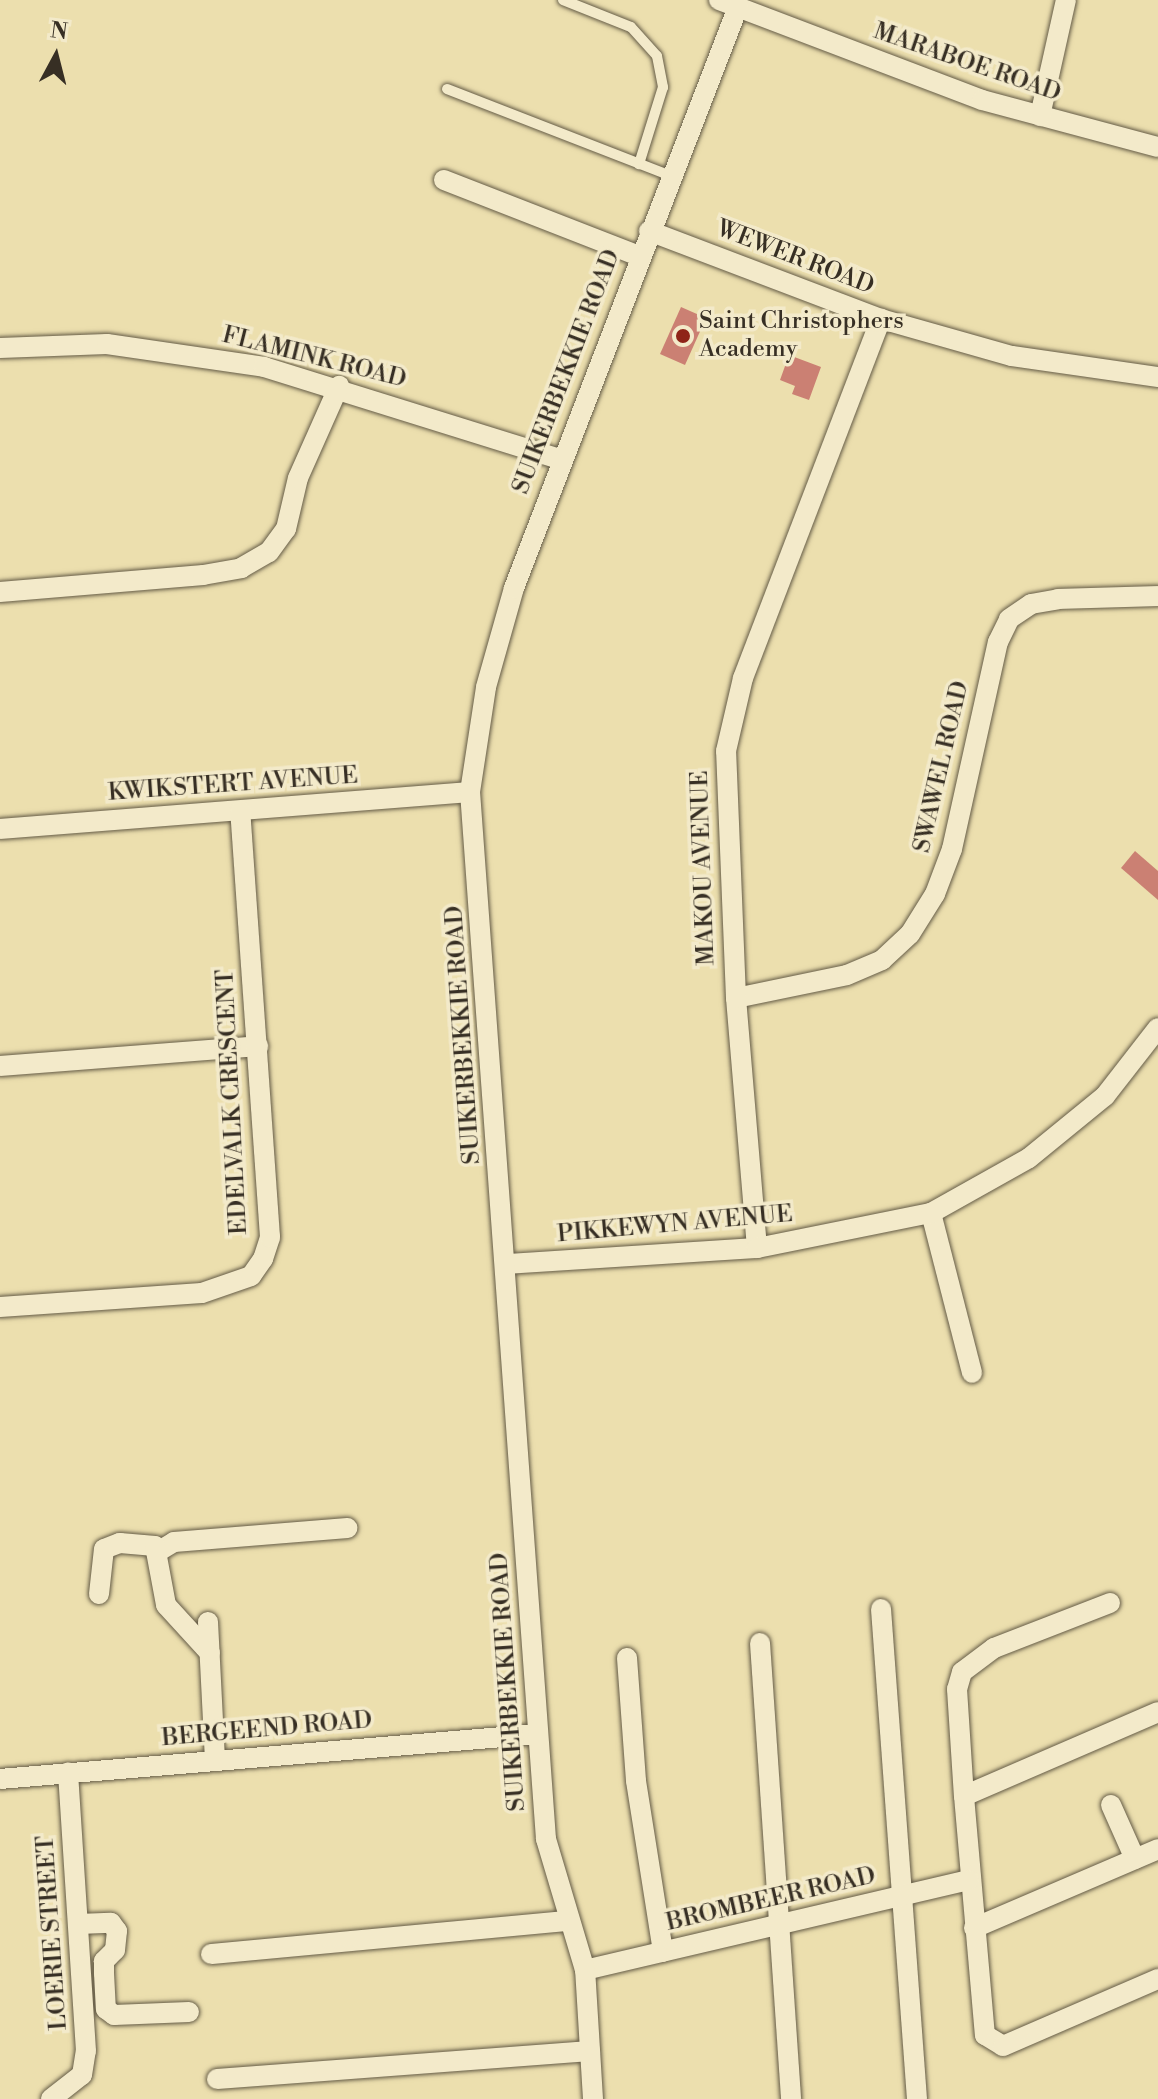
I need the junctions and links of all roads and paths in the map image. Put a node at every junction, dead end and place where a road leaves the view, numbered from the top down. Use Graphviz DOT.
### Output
graph roads {
  1 [pos="563,0"];
  2 [pos="1066,0"];
  3 [pos="728,4"];
  4 [pos="447,89"];
  5 [pos="1040,116"];
  6 [pos="1158,147"];
  7 [pos="639,164"];
  8 [pos="671,176"];
  9 [pos="444,180"];
  10 [pos="649,231"];
  11 [pos="639,256"];
  12 [pos="881,319"];
  13 [pos="0,348"];
  14 [pos="1158,377"];
  15 [pos="339,386"];
  16 [pos="560,459"];
  17 [pos="0,592"];
  18 [pos="1158,596"];
  19 [pos="470,792"];
  20 [pos="240,811"];
  21 [pos="0,829"];
  22 [pos="736,998"];
  23 [pos="1158,1028"];
  24 [pos="258,1046"];
  25 [pos="0,1066"];
  26 [pos="931,1213"];
  27 [pos="757,1248"];
  28 [pos="507,1264"];
  29 [pos="0,1307"];
  30 [pos="972,1373"];
  31 [pos="347,1528"];
  32 [pos="159,1551"];
  33 [pos="99,1594"];
  34 [pos="1110,1603"];
  35 [pos="881,1609"];
  36 [pos="208,1622"];
  37 [pos="760,1643"];
  38 [pos="210,1653"];
  39 [pos="627,1658"];
  40 [pos="1158,1712"];
  41 [pos="538,1734"];
  42 [pos="215,1760"];
  43 [pos="68,1773"];
  44 [pos="0,1779"];
  45 [pos="964,1796"];
  46 [pos="1111,1805"];
  47 [pos="1158,1849"];
  48 [pos="1135,1859"];
  49 [pos="969,1880"];
  50 [pos="903,1896"];
  51 [pos="569,1921"];
  52 [pos="78,1924"];
  53 [pos="779,1925"];
  54 [pos="974,1928"];
  55 [pos="663,1952"];
  56 [pos="211,1954"];
  57 [pos="585,1970"];
  58 [pos="1158,1979"];
  59 [pos="189,2012"];
  60 [pos="590,2051"];
  61 [pos="217,2079"];
  62 [pos="79,2087"];
  63 [pos="51,2099"];
  64 [pos="593,2099"];
  65 [pos="791,2099"];
  66 [pos="917,2099"];
  1 -- 7 [label="lane"];
  2 -- 5 [label="street"];
  3 -- 5 [label="street, MARABOE ROAD"];
  3 -- 8 [label="street, SUIKERBEKKIE ROAD"];
  4 -- 7 [label="lane"];
  5 -- 6 [label="street, MARABOE ROAD"];
  7 -- 8 [label="lane"];
  8 -- 10 [label="street, SUIKERBEKKIE ROAD"];
  9 -- 11 [label="street"];
  10 -- 11 [label="street, SUIKERBEKKIE ROAD"];
  10 -- 12 [label="street, WEWER ROAD"];
  11 -- 16 [label="street, SUIKERBEKKIE ROAD"];
  12 -- 14 [label="street, WEWER ROAD"];
  12 -- 22 [label="street, MAKOU AVENUE"];
  13 -- 15 [label="street, FLAMINK ROAD"];
  15 -- 16 [label="street, FLAMINK ROAD"];
  15 -- 17 [label="street"];
  16 -- 19 [label="street, SUIKERBEKKIE ROAD"];
  18 -- 22 [label="street, SWAWEL ROAD"];
  19 -- 20 [label="street, KWIKSTERT AVENUE"];
  19 -- 28 [label="street, SUIKERBEKKIE ROAD"];
  20 -- 21 [label="street, KWIKSTERT AVENUE"];
  20 -- 24 [label="street, EDELVALK CRESCENT"];
  22 -- 27 [label="street, MAKOU AVENUE"];
  23 -- 26 [label="street, PIKKEWYN AVENUE"];
  24 -- 25 [label="street"];
  24 -- 29 [label="street, EDELVALK CRESCENT"];
  26 -- 27 [label="street, PIKKEWYN AVENUE"];
  26 -- 30 [label="street"];
  27 -- 28 [label="street, PIKKEWYN AVENUE"];
  28 -- 41 [label="street, SUIKERBEKKIE ROAD"];
  31 -- 32 [label="street"];
  32 -- 33 [label="street"];
  32 -- 38 [label="street"];
  34 -- 45 [label="street"];
  35 -- 50 [label="street"];
  36 -- 38 [label="street"];
  37 -- 53 [label="street"];
  38 -- 42 [label="street"];
  39 -- 55 [label="street"];
  40 -- 45 [label="street"];
  41 -- 42 [label="street, BERGEEND ROAD"];
  41 -- 51 [label="street, SUIKERBEKKIE ROAD"];
  42 -- 43 [label="street, BERGEEND ROAD"];
  43 -- 44 [label="street, BERGEEND ROAD"];
  43 -- 52 [label="street, LOERIE STREET"];
  45 -- 49 [label="street"];
  46 -- 48 [label="street"];
  47 -- 48 [label="street"];
  48 -- 54 [label="street"];
  49 -- 50 [label="street, BROMBEER ROAD"];
  49 -- 54 [label="street"];
  50 -- 53 [label="street, BROMBEER ROAD"];
  50 -- 66 [label="street"];
  51 -- 56 [label="street"];
  51 -- 57 [label="street, SUIKERBEKKIE ROAD"];
  52 -- 59 [label="street"];
  52 -- 62 [label="street, LOERIE STREET"];
  53 -- 55 [label="street, BROMBEER ROAD"];
  53 -- 65 [label="street"];
  54 -- 58 [label="street"];
  55 -- 57 [label="street, BROMBEER ROAD"];
  57 -- 60 [label="street, SUIKERBEKKIE ROAD"];
  60 -- 61 [label="street"];
  60 -- 64 [label="street, SUIKERBEKKIE ROAD"];
  62 -- 63 [label="street"];
}
